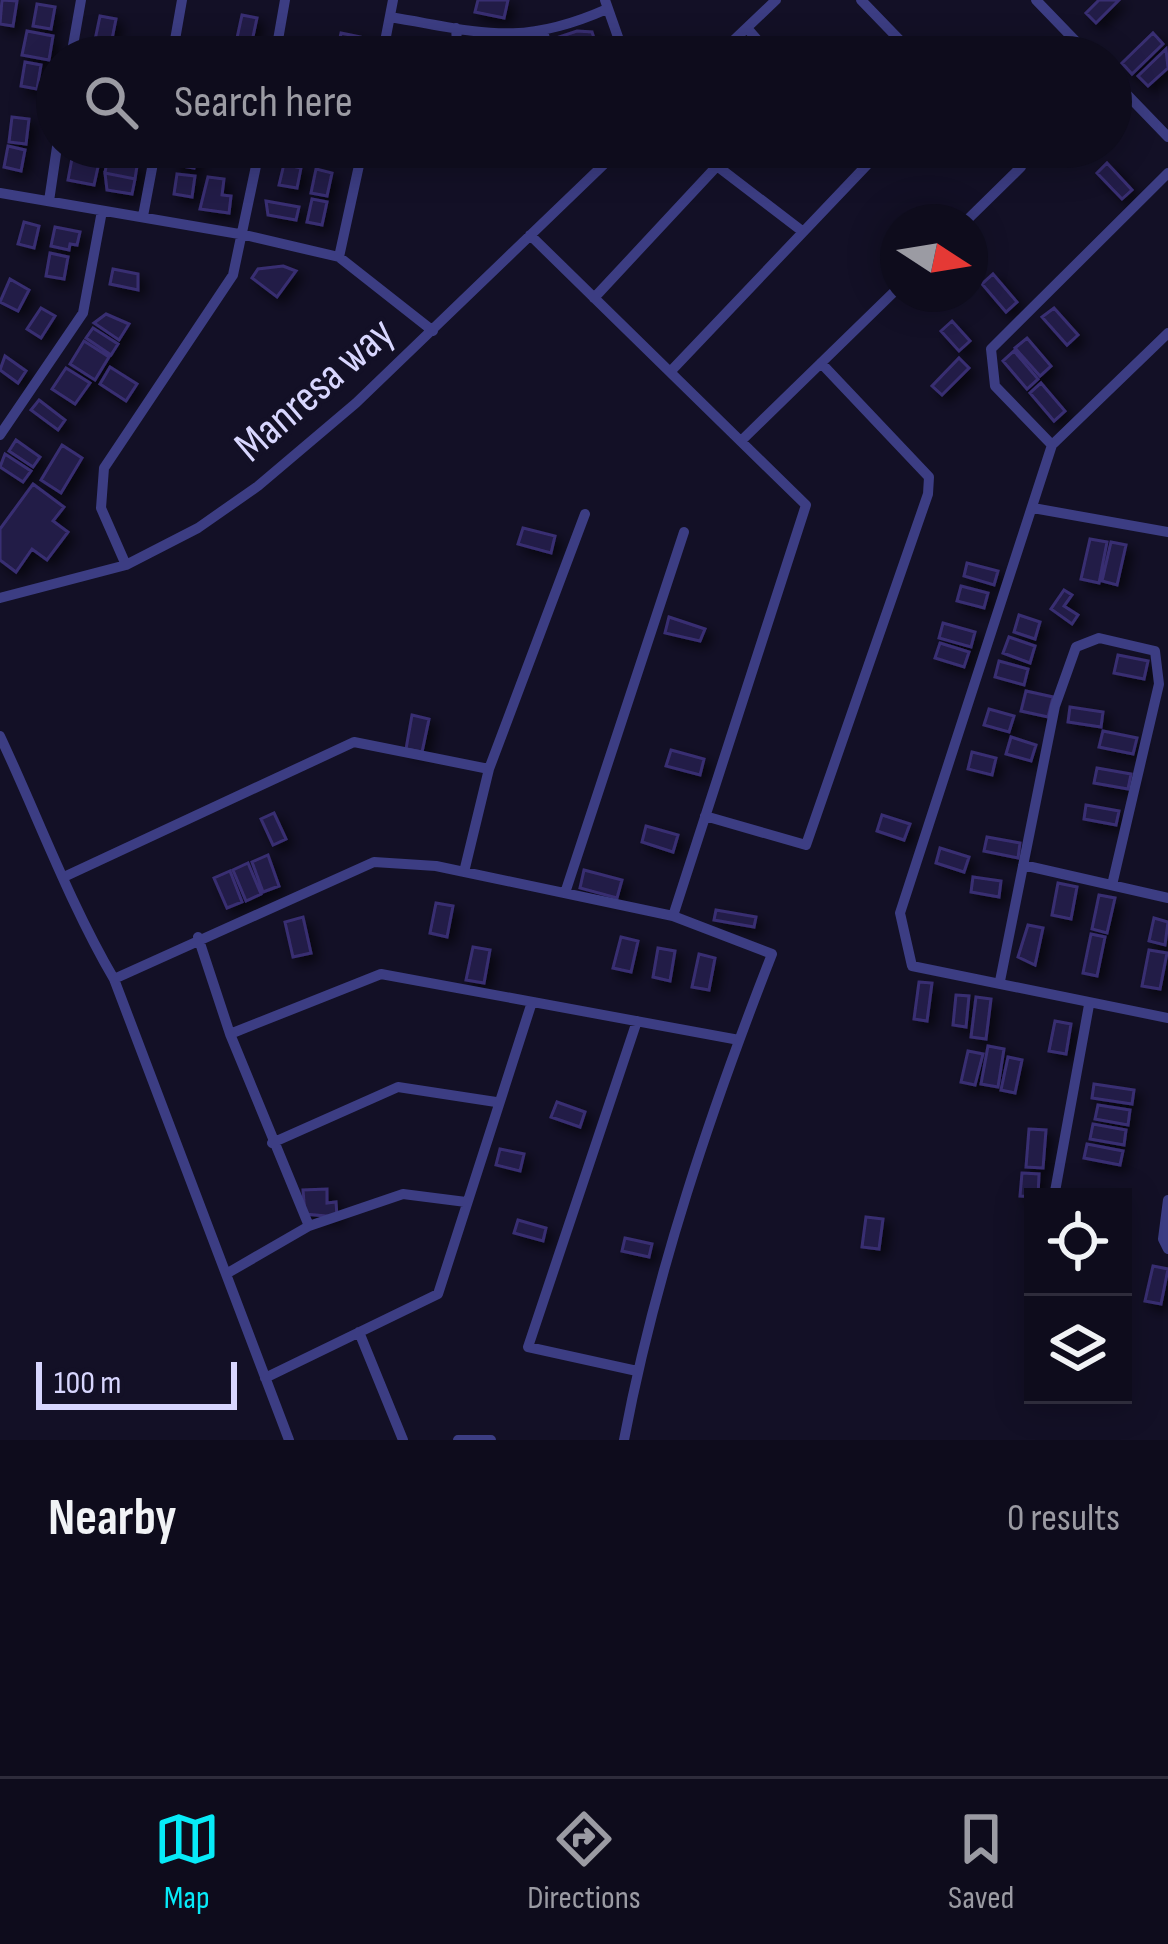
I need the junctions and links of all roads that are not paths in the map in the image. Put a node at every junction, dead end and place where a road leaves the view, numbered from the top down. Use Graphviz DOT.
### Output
graph roads {
  1 [pos="81,0"];
  2 [pos="182,0"];
  3 [pos="285,0"];
  4 [pos="393,0"];
  5 [pos="776,0"];
  6 [pos="861,0"];
  7 [pos="1036,0"];
  8 [pos="606,4"];
  9 [pos="390,17"];
  10 [pos="456,28"];
  11 [pos="747,28"];
  12 [pos="544,34"];
  13 [pos="75,36"];
  14 [pos="176,36"];
  15 [pos="279,36"];
  16 [pos="386,36"];
  17 [pos="457,36"];
  18 [pos="617,36"];
  19 [pos="738,36"];
  20 [pos="754,36"];
  21 [pos="896,36"];
  22 [pos="1071,36"];
  23 [pos="1132,100"];
  24 [pos="1168,137"];
  25 [pos="54,168"];
  26 [pos="152,168"];
  27 [pos="256,168"];
  28 [pos="359,168"];
  29 [pos="600,168"];
  30 [pos="715,168"];
  31 [pos="720,168"];
  32 [pos="863,168"];
  33 [pos="1020,168"];
  34 [pos="1168,173"];
  35 [pos="1,197"];
  36 [pos="49,201"];
  37 [pos="983,204"];
  38 [pos="102,211"];
  39 [pos="143,216"];
  40 [pos="802,231"];
  41 [pos="245,235"];
  42 [pos="530,235"];
  43 [pos="340,257"];
  44 [pos="594,298"];
  45 [pos="880,306"];
  46 [pos="433,331"];
  47 [pos="1168,333"];
  48 [pos="821,363"];
  49 [pos="670,372"];
  50 [pos="0,435"];
  51 [pos="741,441"];
  52 [pos="1052,445"];
  53 [pos="1033,508"];
  54 [pos="585,514"];
  55 [pos="684,532"];
  56 [pos="1168,532"];
  57 [pos="126,565"];
  58 [pos="0,598"];
  59 [pos="0,736"];
  60 [pos="489,769"];
  61 [pos="705,817"];
  62 [pos="1023,865"];
  63 [pos="464,872"];
  64 [pos="66,877"];
  65 [pos="1112,885"];
  66 [pos="565,893"];
  67 [pos="1168,898"];
  68 [pos="673,916"];
  69 [pos="198,937"];
  70 [pos="114,979"];
  71 [pos="1000,981"];
  72 [pos="532,1002"];
  73 [pos="1089,1005"];
  74 [pos="1168,1018"];
  75 [pos="638,1021"];
  76 [pos="230,1034"];
  77 [pos="739,1040"];
  78 [pos="496,1102"];
  79 [pos="272,1144"];
  80 [pos="1056,1188"];
  81 [pos="1168,1200"];
  82 [pos="466,1202"];
  83 [pos="309,1226"];
  84 [pos="1168,1249"];
  85 [pos="226,1274"];
  86 [pos="359,1332"];
  87 [pos="637,1371"];
  88 [pos="265,1378"];
  89 [pos="289,1440"];
  90 [pos="403,1440"];
  91 [pos="458,1440"];
  92 [pos="491,1440"];
  93 [pos="624,1440"];
  1 -- 13 [label="street"];
  2 -- 14 [label="street"];
  3 -- 15 [label="street"];
  4 -- 9 [label="street"];
  5 -- 11 [label="street"];
  6 -- 21 [label="street"];
  7 -- 22 [label="street"];
  8 -- 12 [label="street"];
  8 -- 18 [label="street"];
  9 -- 10 [label="street"];
  9 -- 16 [label="street"];
  10 -- 12 [label="street"];
  10 -- 17 [label="street"];
  11 -- 19 [label="street"];
  11 -- 20 [label="street"];
  23 -- 24 [label="street"];
  25 -- 36 [label="street"];
  26 -- 39 [label="street"];
  27 -- 41 [label="street"];
  28 -- 43 [label="street"];
  29 -- 42 [label="street, Manresa way"];
  30 -- 44 [label="street"];
  31 -- 40 [label="street"];
  32 -- 40 [label="street"];
  33 -- 37 [label="street"];
  34 -- 52 [label="street"];
  35 -- 36 [label="street"];
  36 -- 38 [label="street"];
  38 -- 39 [label="street"];
  38 -- 50 [label="street"];
  39 -- 41 [label="street"];
  40 -- 49 [label="street"];
  41 -- 43 [label="street"];
  41 -- 57 [label="street"];
  42 -- 44 [label="street"];
  42 -- 46 [label="street, Manresa way"];
  43 -- 46 [label="street"];
  44 -- 49 [label="street"];
  45 -- 48 [label="street"];
  46 -- 57 [label="street, Manresa way"];
  47 -- 52 [label="street"];
  48 -- 51 [label="street"];
  48 -- 61 [label="street"];
  49 -- 51 [label="street"];
  51 -- 61 [label="street"];
  52 -- 53 [label="street"];
  53 -- 56 [label="street"];
  53 -- 71 [label="street"];
  54 -- 60 [label="street"];
  55 -- 66 [label="street"];
  57 -- 58 [label="street, Manresa way"];
  59 -- 64 [label="street"];
  60 -- 63 [label="street"];
  60 -- 64 [label="street"];
  61 -- 68 [label="street"];
  62 -- 65 [label="street"];
  62 -- 65 [label="street"];
  62 -- 71 [label="street"];
  63 -- 66 [label="street"];
  63 -- 69 [label="street"];
  64 -- 70 [label="street"];
  65 -- 67 [label="street"];
  66 -- 68 [label="street"];
  68 -- 77 [label="street"];
  69 -- 70 [label="street"];
  69 -- 76 [label="street"];
  70 -- 85 [label="street"];
  71 -- 73 [label="street"];
  72 -- 75 [label="street"];
  72 -- 76 [label="street"];
  72 -- 78 [label="street"];
  73 -- 74 [label="street"];
  73 -- 80 [label="street"];
  75 -- 77 [label="street"];
  75 -- 87 [label="street"];
  76 -- 79 [label="street"];
  77 -- 87 [label="street"];
  78 -- 79 [label="street"];
  78 -- 82 [label="street"];
  79 -- 83 [label="street"];
  81 -- 84 [label="street"];
  82 -- 83 [label="street"];
  82 -- 86 [label="street"];
  83 -- 85 [label="street"];
  85 -- 88 [label="street"];
  86 -- 88 [label="street"];
  86 -- 90 [label="street"];
  87 -- 93 [label="street"];
  88 -- 89 [label="street"];
  91 -- 92 [label="street"];
}
